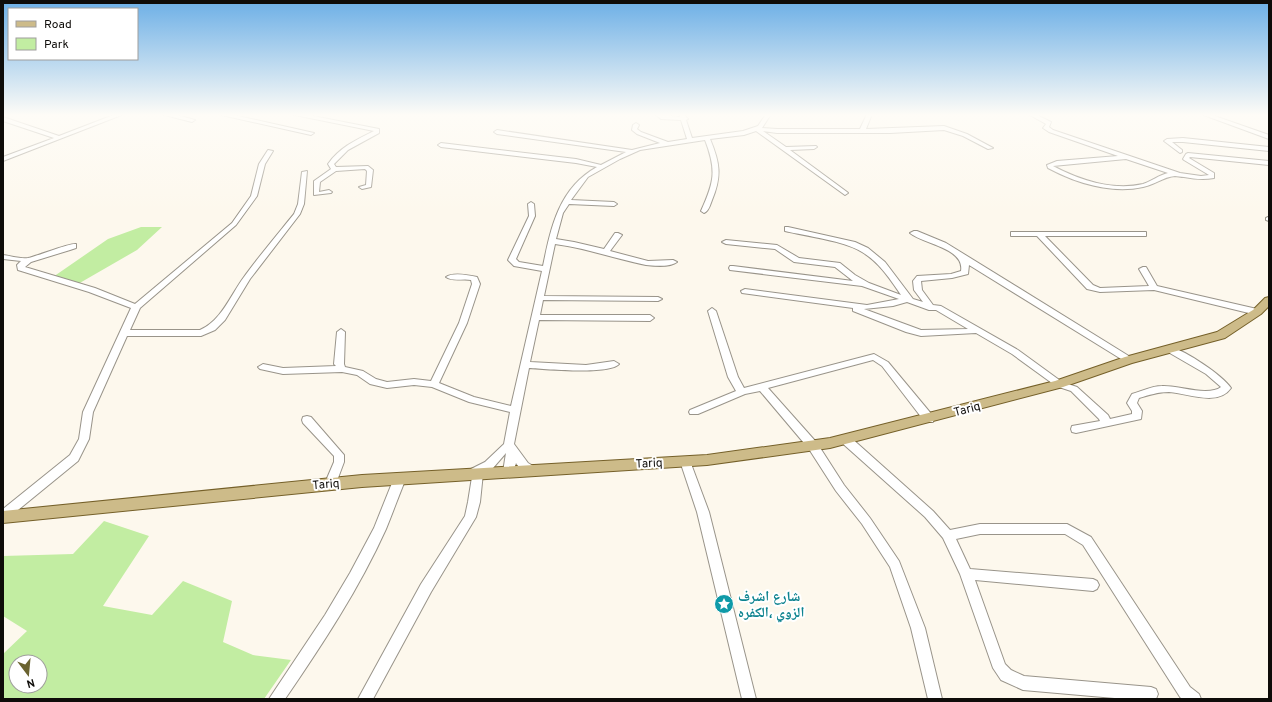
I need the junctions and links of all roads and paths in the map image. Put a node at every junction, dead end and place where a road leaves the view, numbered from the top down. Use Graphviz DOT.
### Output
graph roads {
  1 [pos="36,147"];
  2 [pos="349,147"];
  3 [pos="456,147"];
  4 [pos="601,147"];
  5 [pos="651,147"];
  6 [pos="711,147"];
  7 [pos="782,147"];
  8 [pos="814,147"];
  9 [pos="1100,147"];
  10 [pos="1175,147"];
  11 [pos="1248,147"];
  12 [pos="785,149"];
  13 [pos="1269,149"];
  14 [pos="270,151"];
  15 [pos="631,151"];
  16 [pos="1180,151"];
  17 [pos="1125,157"];
  18 [pos="3,159"];
  19 [pos="1269,163"];
  20 [pos="603,167"];
  21 [pos="334,169"];
  22 [pos="305,172"];
  23 [pos="1179,175"];
  24 [pos="362,188"];
  25 [pos="329,192"];
  26 [pos="845,192"];
  27 [pos="566,202"];
  28 [pos="531,204"];
  29 [pos="614,204"];
  30 [pos="704,211"];
  31 [pos="788,229"];
  32 [pos="914,233"];
  33 [pos="1014,234"];
  34 [pos="1039,234"];
  35 [pos="1143,234"];
  36 [pos="618,235"];
  37 [pos="552,241"];
  38 [pos="726,242"];
  39 [pos="73,246"];
  40 [pos="606,252"];
  41 [pos="3,257"];
  42 [pos="963,258"];
  43 [pos="28,260"];
  44 [pos="673,262"];
  45 [pos="733,268"];
  46 [pos="546,269"];
  47 [pos="1143,269"];
  48 [pos="450,277"];
  49 [pos="866,285"];
  50 [pos="1154,288"];
  51 [pos="745,291"];
  52 [pos="539,298"];
  53 [pos="909,298"];
  54 [pos="658,299"];
  55 [pos="1269,300"];
  56 [pos="845,305"];
  57 [pos="136,307"];
  58 [pos="932,308"];
  59 [pos="712,311"];
  60 [pos="1257,312"];
  61 [pos="535,317"];
  62 [pos="650,318"];
  63 [pos="976,331"];
  64 [pos="341,332"];
  65 [pos="123,333"];
  66 [pos="1171,350"];
  67 [pos="1129,360"];
  68 [pos="614,364"];
  69 [pos="524,365"];
  70 [pos="263,367"];
  71 [pos="342,369"];
  72 [pos="434,384"];
  73 [pos="1059,384"];
  74 [pos="762,387"];
  75 [pos="742,392"];
  76 [pos="515,410"];
  77 [pos="694,412"];
  78 [pos="929,419"];
  79 [pos="307,420"];
  80 [pos="1106,423"];
  81 [pos="1076,429"];
  82 [pos="845,439"];
  83 [pos="508,446"];
  84 [pos="813,446"];
  85 [pos="685,461"];
  86 [pos="531,470"];
  87 [pos="508,472"];
  88 [pos="493,473"];
  89 [pos="474,474"];
  90 [pos="400,478"];
  91 [pos="331,483"];
  92 [pos="3,516"];
  93 [pos="948,535"];
  94 [pos="966,574"];
  95 [pos="1093,585"];
  96 [pos="1151,694"];
  97 [pos="276,699"];
  98 [pos="365,699"];
  99 [pos="749,699"];
  100 [pos="935,699"];
  101 [pos="1194,699"];
  1 -- 18 [label="street"];
  2 -- 21 [label="street"];
  3 -- 20 [label="street"];
  4 -- 15 [label="street"];
  5 -- 15 [label="street"];
  6 -- 30 [label="street"];
  7 -- 12 [label="street"];
  8 -- 12 [label="street"];
  9 -- 17 [label="street"];
  10 -- 16 [label="street"];
  11 -- 13 [label="street"];
  12 -- 26 [label="street"];
  14 -- 57 [label="street"];
  15 -- 20 [label="street"];
  17 -- 23 [label="street"];
  17 -- 23 [label="street"];
  19 -- 23 [label="street"];
  20 -- 27 [label="street"];
  21 -- 24 [label="street"];
  21 -- 25 [label="street"];
  22 -- 65 [label="street"];
  27 -- 29 [label="street"];
  27 -- 37 [label="street"];
  28 -- 46 [label="street"];
  31 -- 53 [label="street"];
  32 -- 42 [label="street"];
  33 -- 34 [label="street"];
  34 -- 35 [label="street"];
  34 -- 50 [label="street"];
  36 -- 40 [label="street"];
  37 -- 40 [label="street"];
  37 -- 46 [label="street"];
  38 -- 49 [label="street"];
  39 -- 43 [label="street"];
  40 -- 44 [label="street"];
  41 -- 43 [label="street"];
  42 -- 58 [label="street"];
  42 -- 67 [label="street"];
  43 -- 57 [label="street"];
  45 -- 49 [label="street"];
  46 -- 52 [label="street"];
  47 -- 50 [label="street"];
  48 -- 72 [label="street"];
  49 -- 53 [label="street"];
  50 -- 60 [label="street"];
  51 -- 56 [label="street"];
  52 -- 54 [label="street"];
  52 -- 61 [label="street"];
  53 -- 56 [label="street"];
  53 -- 58 [label="street"];
  55 -- 60 [label="main road, Tariq"];
  56 -- 63 [label="street"];
  57 -- 65 [label="street"];
  58 -- 63 [label="street"];
  59 -- 75 [label="street"];
  60 -- 66 [label="main road, Tariq"];
  61 -- 62 [label="street"];
  61 -- 69 [label="street"];
  63 -- 73 [label="street"];
  64 -- 71 [label="street"];
  65 -- 92 [label="street"];
  66 -- 67 [label="main road, Tariq"];
  66 -- 80 [label="street"];
  67 -- 73 [label="main road, Tariq"];
  68 -- 69 [label="street"];
  69 -- 76 [label="street"];
  70 -- 71 [label="street"];
  71 -- 72 [label="street"];
  72 -- 76 [label="street"];
  73 -- 78 [label="main road, Tariq"];
  73 -- 80 [label="street"];
  74 -- 75 [label="street"];
  74 -- 78 [label="street"];
  74 -- 84 [label="street"];
  75 -- 77 [label="street"];
  76 -- 83 [label="street"];
  78 -- 82 [label="main road, Tariq"];
  79 -- 91 [label="street"];
  80 -- 81 [label="street"];
  82 -- 84 [label="main road, Tariq"];
  82 -- 93 [label="street"];
  83 -- 86 [label="street"];
  83 -- 87 [label="street"];
  83 -- 88 [label="street"];
  83 -- 89 [label="street"];
  84 -- 85 [label="main road, Tariq"];
  84 -- 100 [label="street"];
  85 -- 86 [label="main road, Tariq"];
  85 -- 99 [label="street"];
  86 -- 87 [label="main road, Tariq"];
  87 -- 88 [label="main road, Tariq"];
  88 -- 89 [label="main road, Tariq"];
  89 -- 90 [label="main road, Tariq"];
  89 -- 98 [label="street"];
  90 -- 91 [label="main road, Tariq"];
  90 -- 97 [label="street"];
  91 -- 92 [label="main road, Tariq"];
  93 -- 94 [label="street"];
  93 -- 101 [label="street"];
  94 -- 95 [label="street"];
  94 -- 96 [label="street"];
}
